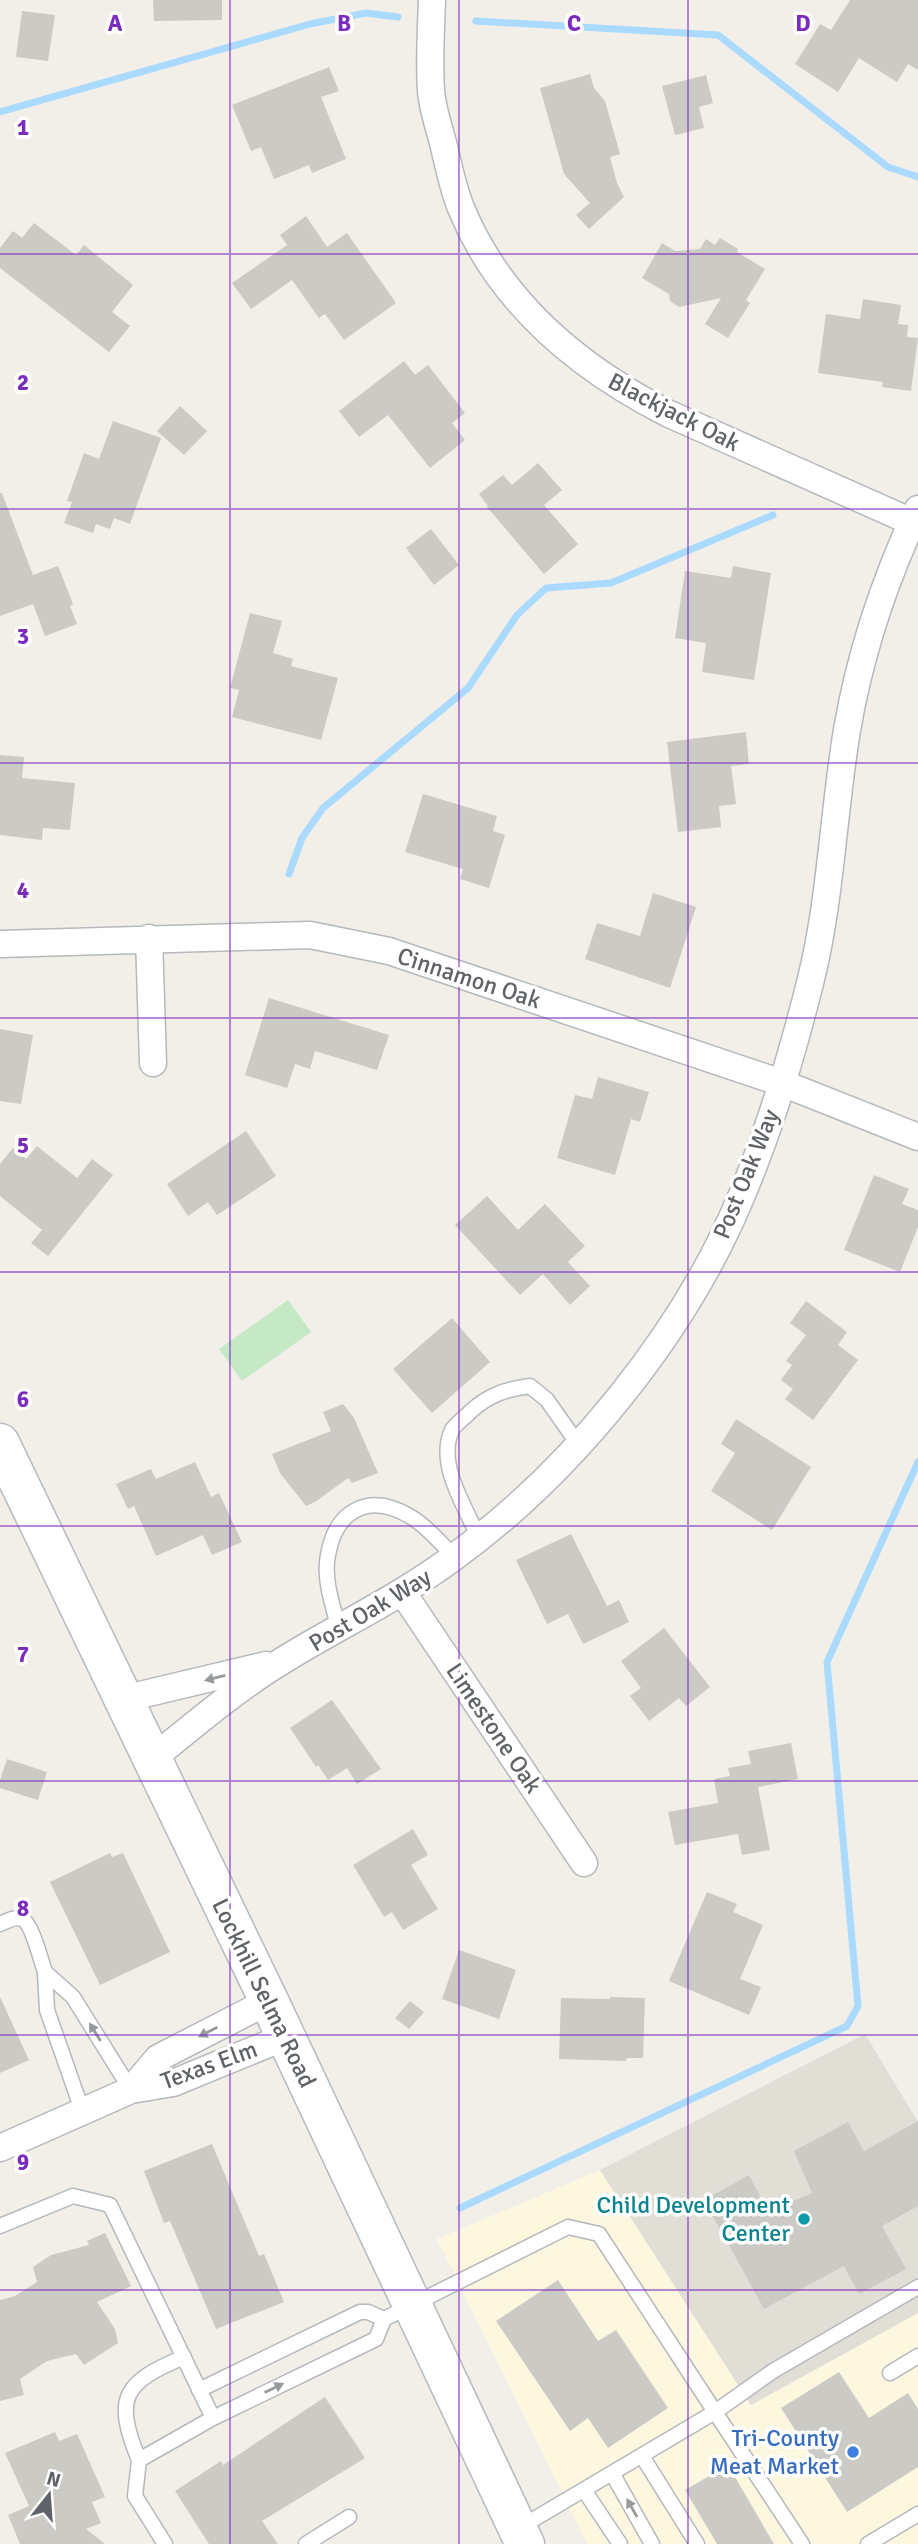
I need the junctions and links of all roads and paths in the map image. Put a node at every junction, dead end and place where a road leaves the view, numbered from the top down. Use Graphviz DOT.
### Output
graph roads {
  1 [pos="432,0"];
  2 [pos="915,516"];
  3 [pos="149,938"];
  4 [pos="0,943"];
  5 [pos="153,1063"];
  6 [pos="782,1083"];
  7 [pos="918,1137"];
  8 [pos="0,1443"];
  9 [pos="578,1444"];
  10 [pos="479,1538"];
  11 [pos="455,1557"];
  12 [pos="404,1593"];
  13 [pos="339,1629"];
  14 [pos="281,1661"];
  15 [pos="123,1699"];
  16 [pos="152,1759"];
  17 [pos="584,1863"];
  18 [pos="0,1924"];
  19 [pos="45,1972"];
  20 [pos="269,2001"];
  21 [pos="285,2037"];
  22 [pos="131,2090"];
  23 [pos="82,2110"];
  24 [pos="0,2148"];
  25 [pos="0,2226"];
  26 [pos="918,2287"];
  27 [pos="398,2312"];
  28 [pos="918,2356"];
  29 [pos="184,2357"];
  30 [pos="890,2373"];
  31 [pos="200,2390"];
  32 [pos="715,2412"];
  33 [pos="213,2418"];
  34 [pos="642,2455"];
  35 [pos="139,2459"];
  36 [pos="612,2473"];
  37 [pos="584,2490"];
  38 [pos="918,2514"];
  39 [pos="349,2517"];
  40 [pos="521,2536"];
  41 [pos="165,2544"];
  42 [pos="306,2544"];
  43 [pos="620,2544"];
  44 [pos="652,2544"];
  45 [pos="697,2544"];
  46 [pos="802,2544"];
  47 [pos="868,2544"];
  1 -- 2 [label="street, Blackjack Oak"];
  2 -- 6 [label="street, Post Oak Way"];
  3 -- 4 [label="street, Cinnamon Oak"];
  3 -- 5 [label="street"];
  3 -- 6 [label="street, Cinnamon Oak"];
  6 -- 7 [label="street, Cinnamon Oak"];
  6 -- 9 [label="street, Post Oak Way"];
  8 -- 15 [label="main road, Lockhill Selma Road"];
  9 -- 10 [label="street, Post Oak Way"];
  9 -- 10 [label="lane"];
  10 -- 11 [label="street, Post Oak Way"];
  11 -- 12 [label="street, Post Oak Way"];
  11 -- 13 [label="lane"];
  12 -- 13 [label="street, Post Oak Way"];
  12 -- 17 [label="street, Limestone Oak"];
  13 -- 14 [label="street, Post Oak Way"];
  14 -- 15 [label="street, Post Oak Way, one-way"];
  14 -- 16 [label="street, Post Oak Way"];
  15 -- 16 [label="main road, Lockhill Selma Road"];
  16 -- 20 [label="main road, Lockhill Selma Road"];
  18 -- 19 [label="lane"];
  22 -- 19 [label="lane, one-way"];
  19 -- 23 [label="lane"];
  20 -- 21 [label="main road, Lockhill Selma Road"];
  20 -- 22 [label="street, Texas Elm, one-way"];
  21 -- 22 [label="street, Texas Elm"];
  21 -- 27 [label="main road, Lockhill Selma Road"];
  22 -- 23 [label="street, Texas Elm"];
  23 -- 24 [label="street, Texas Elm"];
  25 -- 29 [label="lane"];
  26 -- 32 [label="lane"];
  27 -- 31 [label="lane"];
  27 -- 32 [label="lane"];
  33 -- 27 [label="lane, one-way"];
  27 -- 40 [label="main road, Lockhill Selma Road"];
  28 -- 30 [label="lane"];
  29 -- 31 [label="lane"];
  29 -- 35 [label="lane"];
  31 -- 33 [label="lane"];
  32 -- 34 [label="lane"];
  32 -- 46 [label="lane"];
  33 -- 35 [label="lane"];
  34 -- 36 [label="lane"];
  34 -- 45 [label="lane"];
  35 -- 41 [label="lane"];
  36 -- 37 [label="lane"];
  44 -- 36 [label="lane, one-way"];
  37 -- 40 [label="lane"];
  37 -- 43 [label="lane"];
  38 -- 47 [label="lane"];
  39 -- 42 [label="lane"];
}
